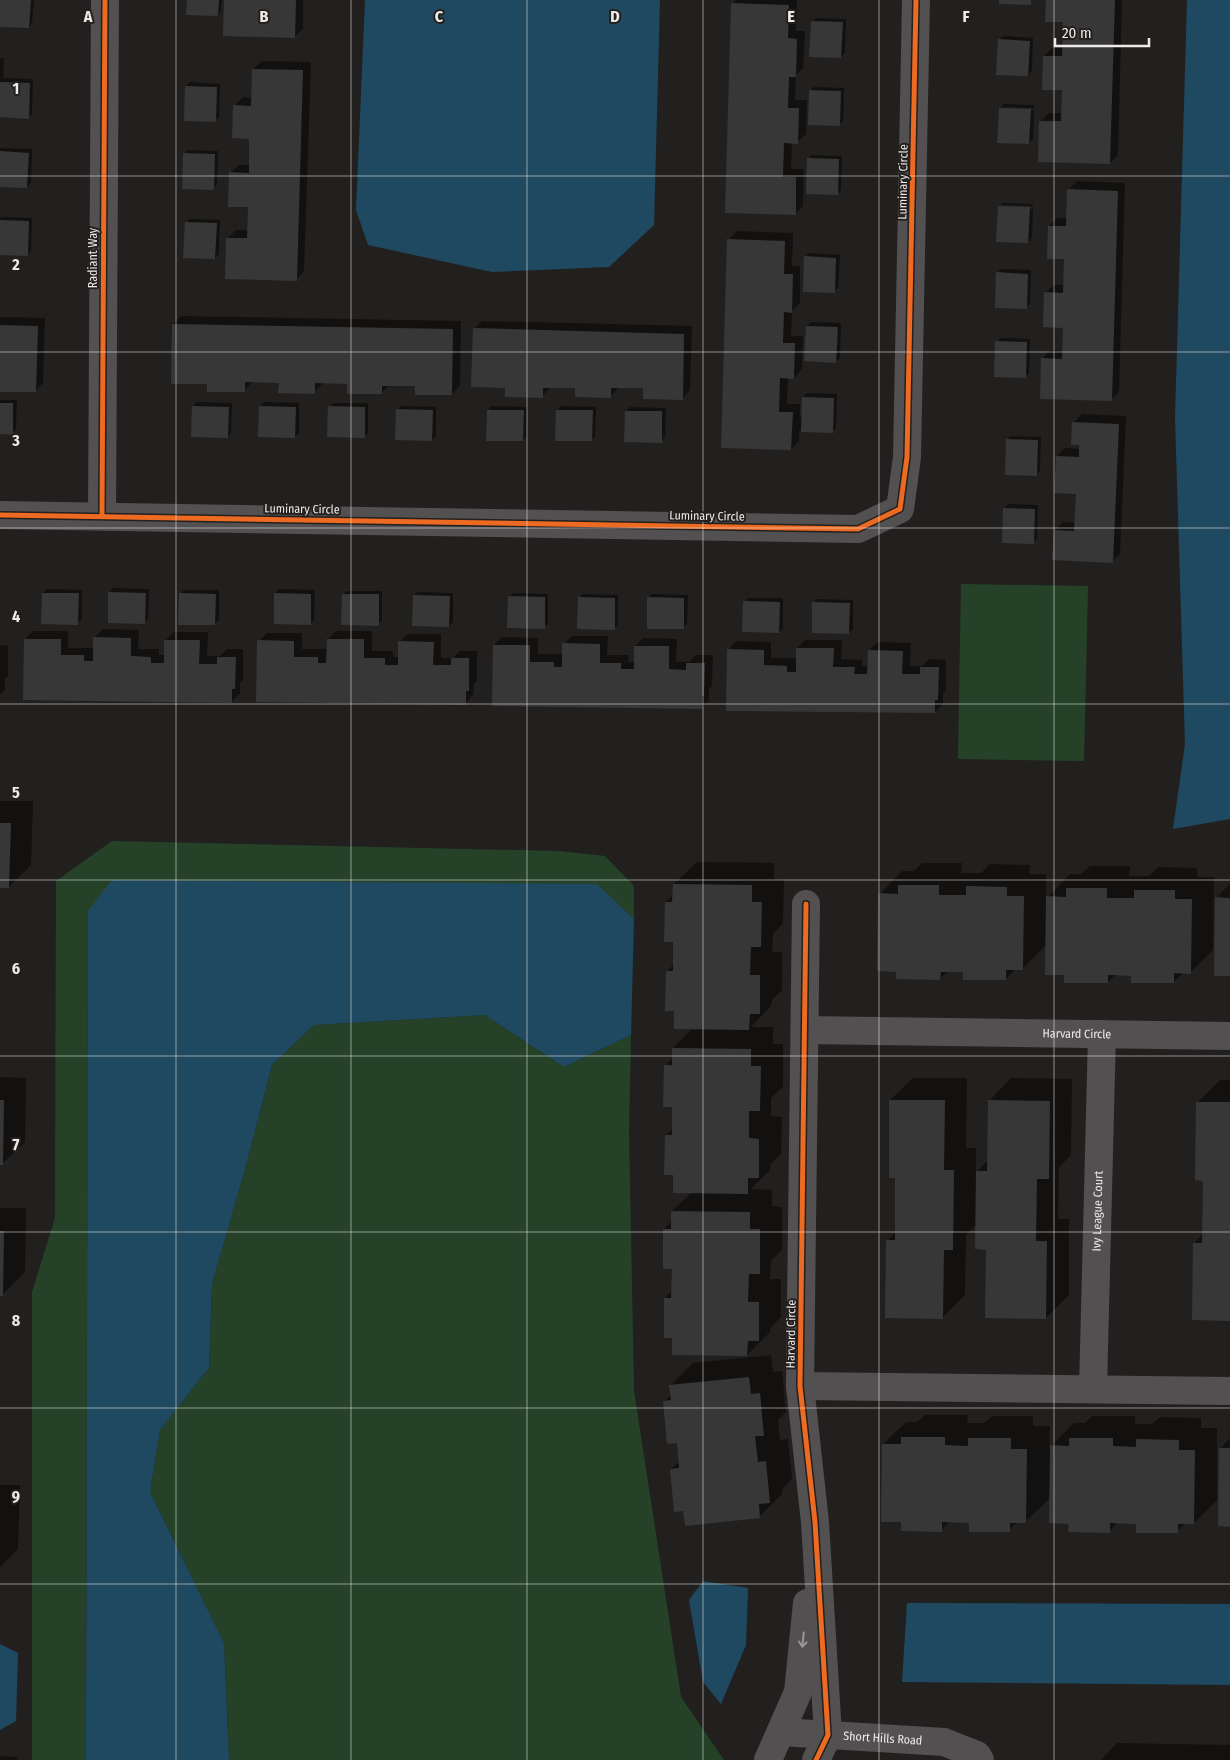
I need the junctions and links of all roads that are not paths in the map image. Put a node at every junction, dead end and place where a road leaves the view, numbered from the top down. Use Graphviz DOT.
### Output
graph roads {
  1 [pos="104,0"];
  2 [pos="916,0"];
  3 [pos="0,516"];
  4 [pos="102,516"];
  5 [pos="806,904"];
  6 [pos="805,1030"];
  7 [pos="1102,1034"];
  8 [pos="1230,1036"];
  9 [pos="800,1386"];
  10 [pos="1093,1389"];
  11 [pos="1230,1391"];
  12 [pos="815,1522"];
  13 [pos="781,1732"];
  14 [pos="828,1735"];
  15 [pos="768,1760"];
  16 [pos="816,1760"];
  17 [pos="980,1760"];
  1 -- 4 [label="street, Radiant Way"];
  2 -- 4 [label="street, Luminary Circle"];
  3 -- 4 [label="street, Luminary Circle"];
  5 -- 6 [label="street, Harvard Circle"];
  6 -- 7 [label="street, Harvard Circle"];
  6 -- 9 [label="street, Harvard Circle"];
  7 -- 8 [label="street, Harvard Circle"];
  7 -- 10 [label="street, Ivy League Court"];
  9 -- 10 [label="street, Harvard Circle"];
  9 -- 12 [label="street, Harvard Circle"];
  10 -- 11 [label="street, Harvard Circle"];
  12 -- 13 [label="street, Harvard Circle, one-way"];
  12 -- 14 [label="street, Harvard Circle"];
  13 -- 14 [label="street, Short Hills Road"];
  13 -- 15 [label="street, Harvard Circle"];
  14 -- 16 [label="street, Harvard Circle"];
  14 -- 17 [label="street, Short Hills Road"];
}
